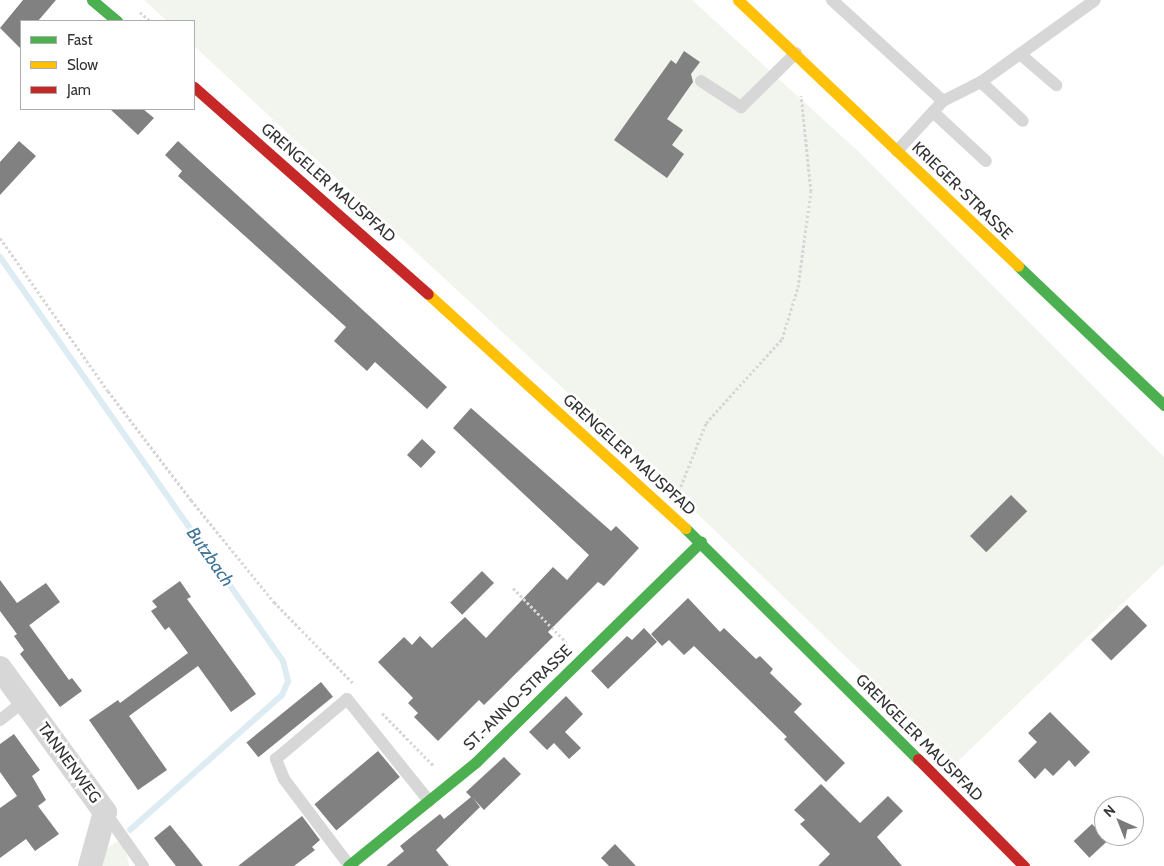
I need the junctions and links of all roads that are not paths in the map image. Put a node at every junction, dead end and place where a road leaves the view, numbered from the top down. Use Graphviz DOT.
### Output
graph roads {
  1 [pos="92,0"];
  2 [pos="738,0"];
  3 [pos="832,0"];
  4 [pos="1095,0"];
  5 [pos="116,20"];
  6 [pos="796,53"];
  7 [pos="1020,54"];
  8 [pos="701,82"];
  9 [pos="982,82"];
  10 [pos="1056,85"];
  11 [pos="195,88"];
  12 [pos="943,100"];
  13 [pos="933,112"];
  14 [pos="1024,121"];
  15 [pos="897,151"];
  16 [pos="986,161"];
  17 [pos="1164,405"];
  18 [pos="701,542"];
  19 [pos="0,668"];
  20 [pos="24,701"];
  21 [pos="0,720"];
  22 [pos="429,801"];
  23 [pos="105,812"];
  24 [pos="90,866"];
  25 [pos="143,866"];
  26 [pos="349,866"];
  27 [pos="1024,866"];
  1 -- 5 [label="main road"];
  2 -- 6 [label="main road, KRIEGER-STRASSE"];
  3 -- 12 [label="lane"];
  4 -- 7 [label="lane"];
  6 -- 8 [label="lane"];
  6 -- 15 [label="main road, KRIEGER-STRASSE"];
  7 -- 9 [label="lane"];
  7 -- 10 [label="lane"];
  9 -- 12 [label="lane"];
  9 -- 14 [label="lane"];
  11 -- 18 [label="main road, GRENGELER MAUSPFAD"];
  12 -- 13 [label="lane"];
  13 -- 15 [label="lane"];
  13 -- 16 [label="lane"];
  15 -- 17 [label="main road, KRIEGER-STRASSE"];
  18 -- 22 [label="main road, ST.-ANNO-STRASSE"];
  18 -- 27 [label="main road, GRENGELER MAUSPFAD"];
  19 -- 20 [label="street, TANNENWEG"];
  20 -- 21 [label="lane"];
  20 -- 23 [label="street, TANNENWEG"];
  22 -- 26 [label="main road, ST.-ANNO-STRASSE"];
  22 -- 26 [label="lane"];
  23 -- 24 [label="street, TANNENWEG"];
  23 -- 25 [label="lane"];
}
